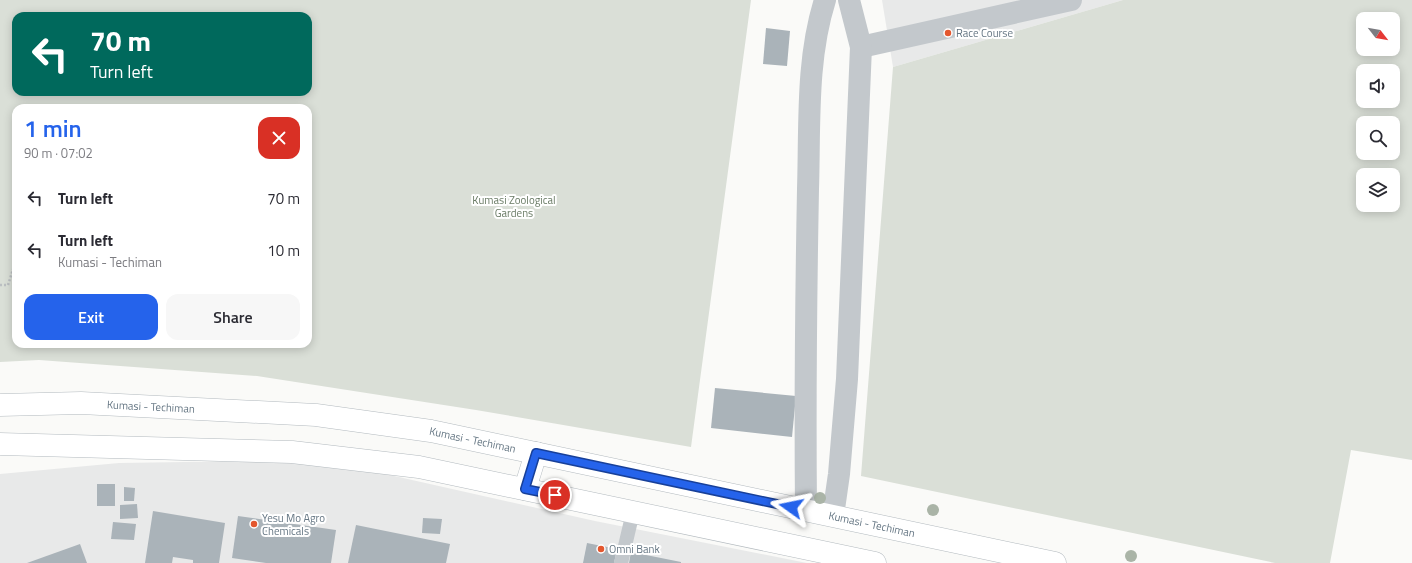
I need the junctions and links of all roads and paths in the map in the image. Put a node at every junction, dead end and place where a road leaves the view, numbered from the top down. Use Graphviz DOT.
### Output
graph roads {
  1 [pos="825,0"];
  2 [pos="849,0"];
  3 [pos="1071,0"];
  4 [pos="860,47"];
  5 [pos="12,272"];
  6 [pos="0,284"];
  7 [pos="0,405"];
  8 [pos="0,444"];
  9 [pos="536,453"];
  10 [pos="525,489"];
  11 [pos="806,510"];
  12 [pos="633,512"];
  13 [pos="834,516"];
  14 [pos="621,563"];
  15 [pos="875,563"];
  16 [pos="1055,563"];
  1 -- 11 [label="street"];
  2 -- 4 [label="street"];
  3 -- 4 [label="street"];
  4 -- 13 [label="street"];
  5 -- 6 [label="path"];
  7 -- 9 [label="main road, Kumasi - Techiman"];
  8 -- 10 [label="main road"];
  9 -- 10 [label="main road"];
  9 -- 11 [label="main road, Kumasi - Techiman"];
  10 -- 12 [label="main road"];
  11 -- 13 [label="main road, Kumasi - Techiman"];
  12 -- 14 [label="lane"];
  12 -- 15 [label="main road"];
  13 -- 16 [label="main road, Kumasi - Techiman"];
}
